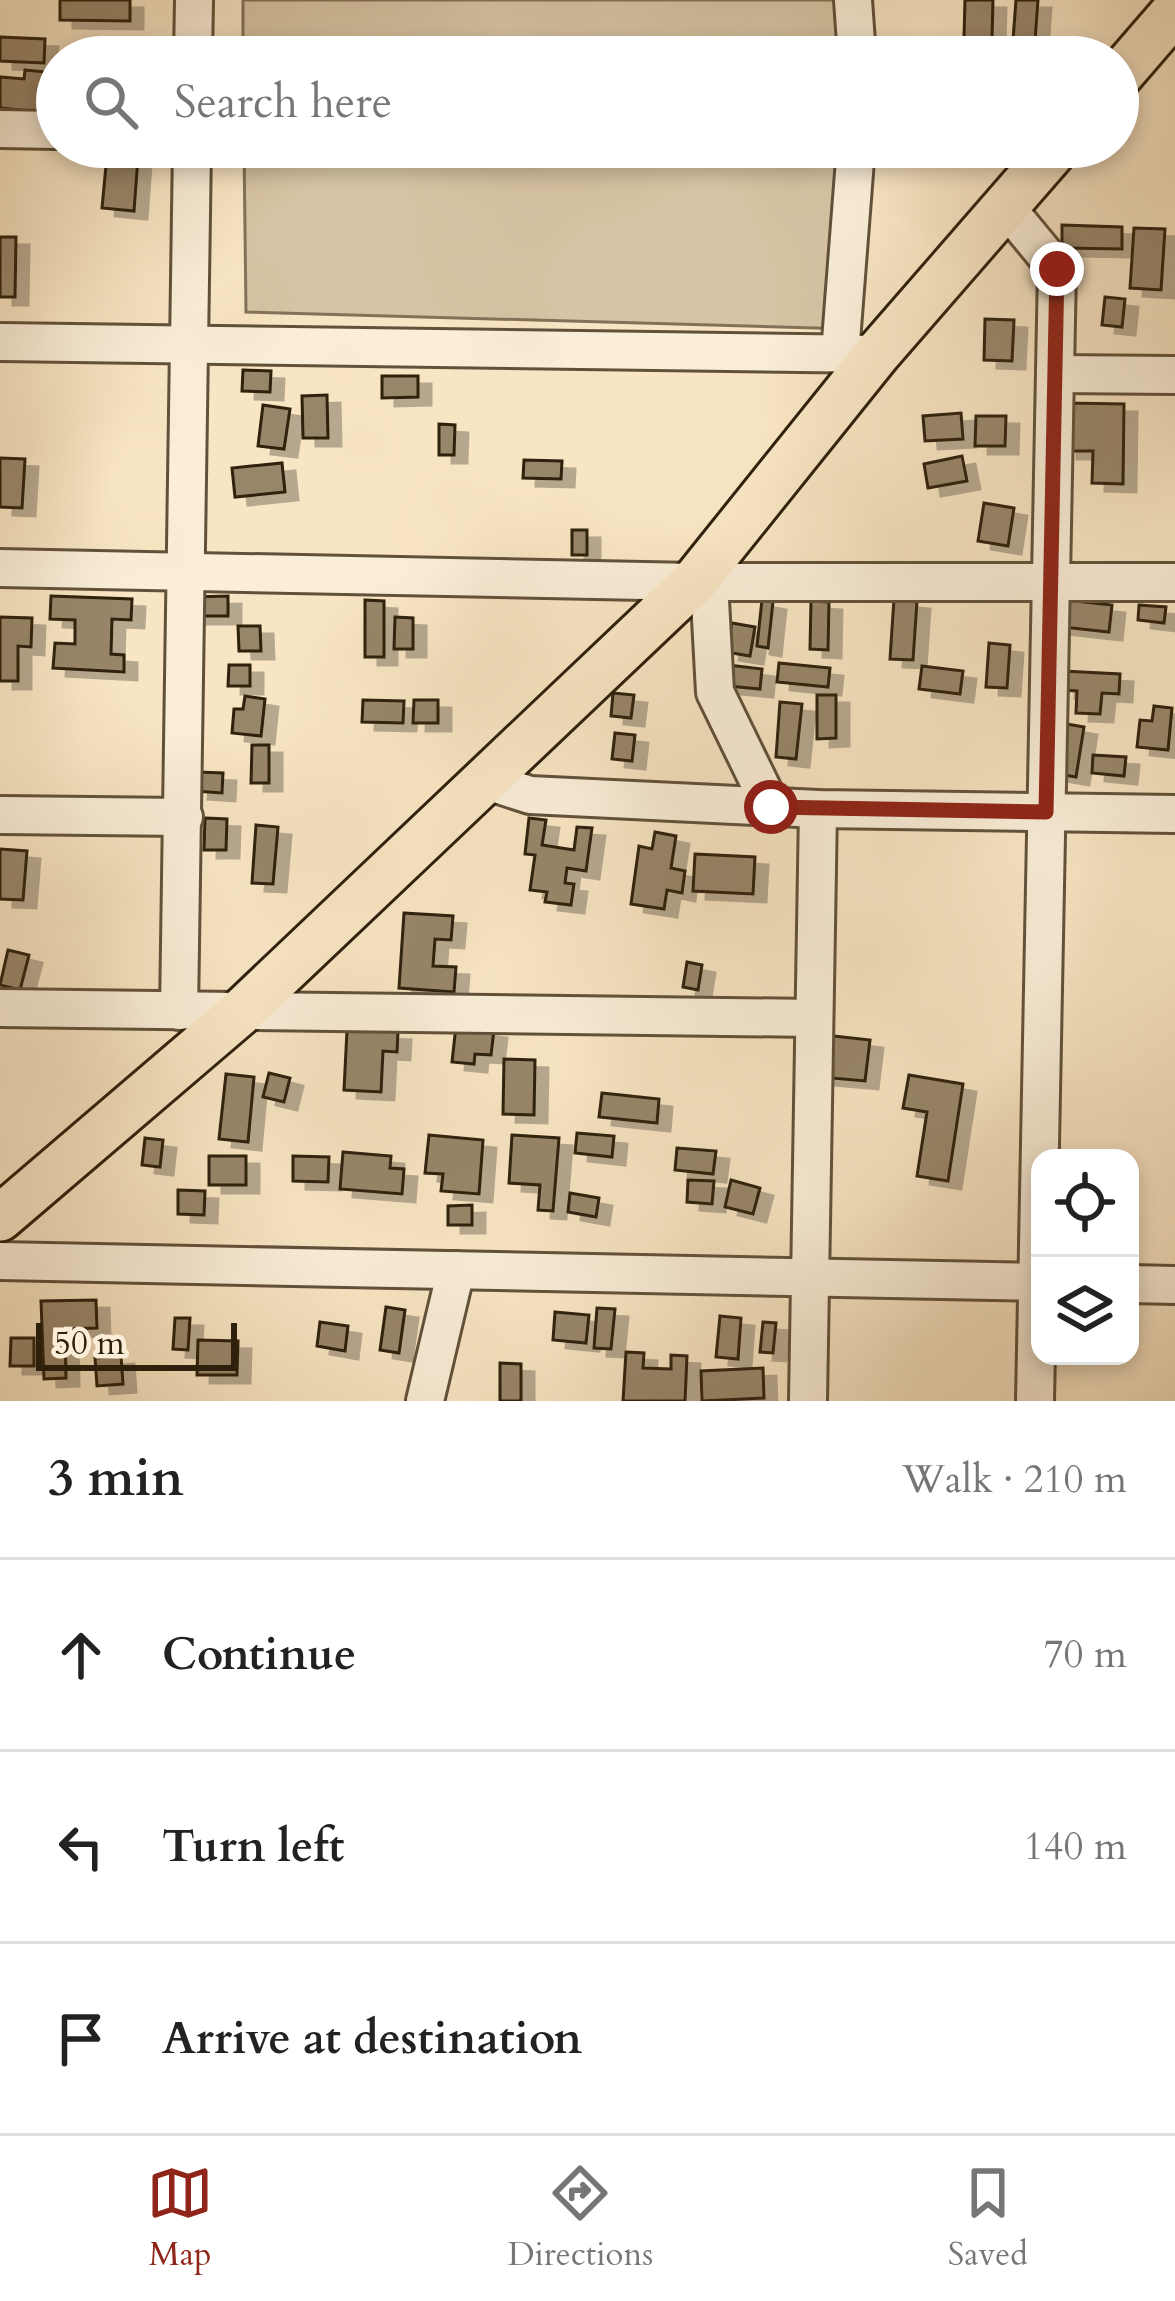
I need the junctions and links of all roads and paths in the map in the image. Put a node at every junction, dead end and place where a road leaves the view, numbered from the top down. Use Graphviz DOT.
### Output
graph roads {
  1 [pos="194,0"];
  2 [pos="854,0"];
  3 [pos="1175,11"];
  4 [pos="193,36"];
  5 [pos="856,36"];
  6 [pos="1139,53"];
  7 [pos="0,129"];
  8 [pos="36,130"];
  9 [pos="192,168"];
  10 [pos="856,168"];
  11 [pos="1038,168"];
  12 [pos="1005,206"];
  13 [pos="0,342"];
  14 [pos="189,344"];
  15 [pos="858,354"];
  16 [pos="1055,374"];
  17 [pos="1175,375"];
  18 [pos="0,568"];
  19 [pos="186,570"];
  20 [pos="1051,580"];
  21 [pos="701,582"];
  22 [pos="1175,582"];
  23 [pos="487,781"];
  24 [pos="771,807"];
  25 [pos="818,809"];
  26 [pos="1046,812"];
  27 [pos="1175,814"];
  28 [pos="0,815"];
  29 [pos="184,817"];
  30 [pos="0,1008"];
  31 [pos="179,1011"];
  32 [pos="242,1011"];
  33 [pos="814,1018"];
  34 [pos="0,1218"];
  35 [pos="1039,1257"];
  36 [pos="0,1261"];
  37 [pos="456,1270"];
  38 [pos="811,1277"];
  39 [pos="1031,1282"];
  40 [pos="1139,1284"];
  41 [pos="1175,1285"];
  42 [pos="1036,1365"];
  43 [pos="424,1401"];
  44 [pos="808,1401"];
  45 [pos="1035,1401"];
  1 -- 4 [label="street"];
  2 -- 5 [label="street"];
  3 -- 6 [label="main road"];
  7 -- 8 [label="street"];
  9 -- 14 [label="street"];
  10 -- 15 [label="street"];
  11 -- 12 [label="main road"];
  12 -- 15 [label="main road"];
  12 -- 16 [label="street"];
  13 -- 14 [label="street"];
  14 -- 15 [label="street"];
  14 -- 19 [label="street"];
  15 -- 21 [label="main road"];
  16 -- 17 [label="street"];
  16 -- 20 [label="street"];
  18 -- 19 [label="street"];
  19 -- 21 [label="street"];
  19 -- 29 [label="street"];
  20 -- 21 [label="street"];
  20 -- 22 [label="street"];
  20 -- 26 [label="street"];
  21 -- 23 [label="main road"];
  21 -- 24 [label="street"];
  23 -- 24 [label="street"];
  23 -- 32 [label="main road"];
  24 -- 25 [label="street"];
  25 -- 26 [label="street"];
  25 -- 33 [label="street"];
  26 -- 27 [label="street"];
  26 -- 35 [label="street"];
  28 -- 29 [label="street"];
  29 -- 31 [label="street"];
  30 -- 31 [label="street"];
  31 -- 32 [label="street"];
  32 -- 33 [label="street"];
  32 -- 34 [label="main road"];
  33 -- 38 [label="street"];
  36 -- 37 [label="street"];
  37 -- 38 [label="street"];
  37 -- 43 [label="street"];
  38 -- 39 [label="street"];
  38 -- 44 [label="street"];
  40 -- 41 [label="street"];
  42 -- 45 [label="street"];
}
